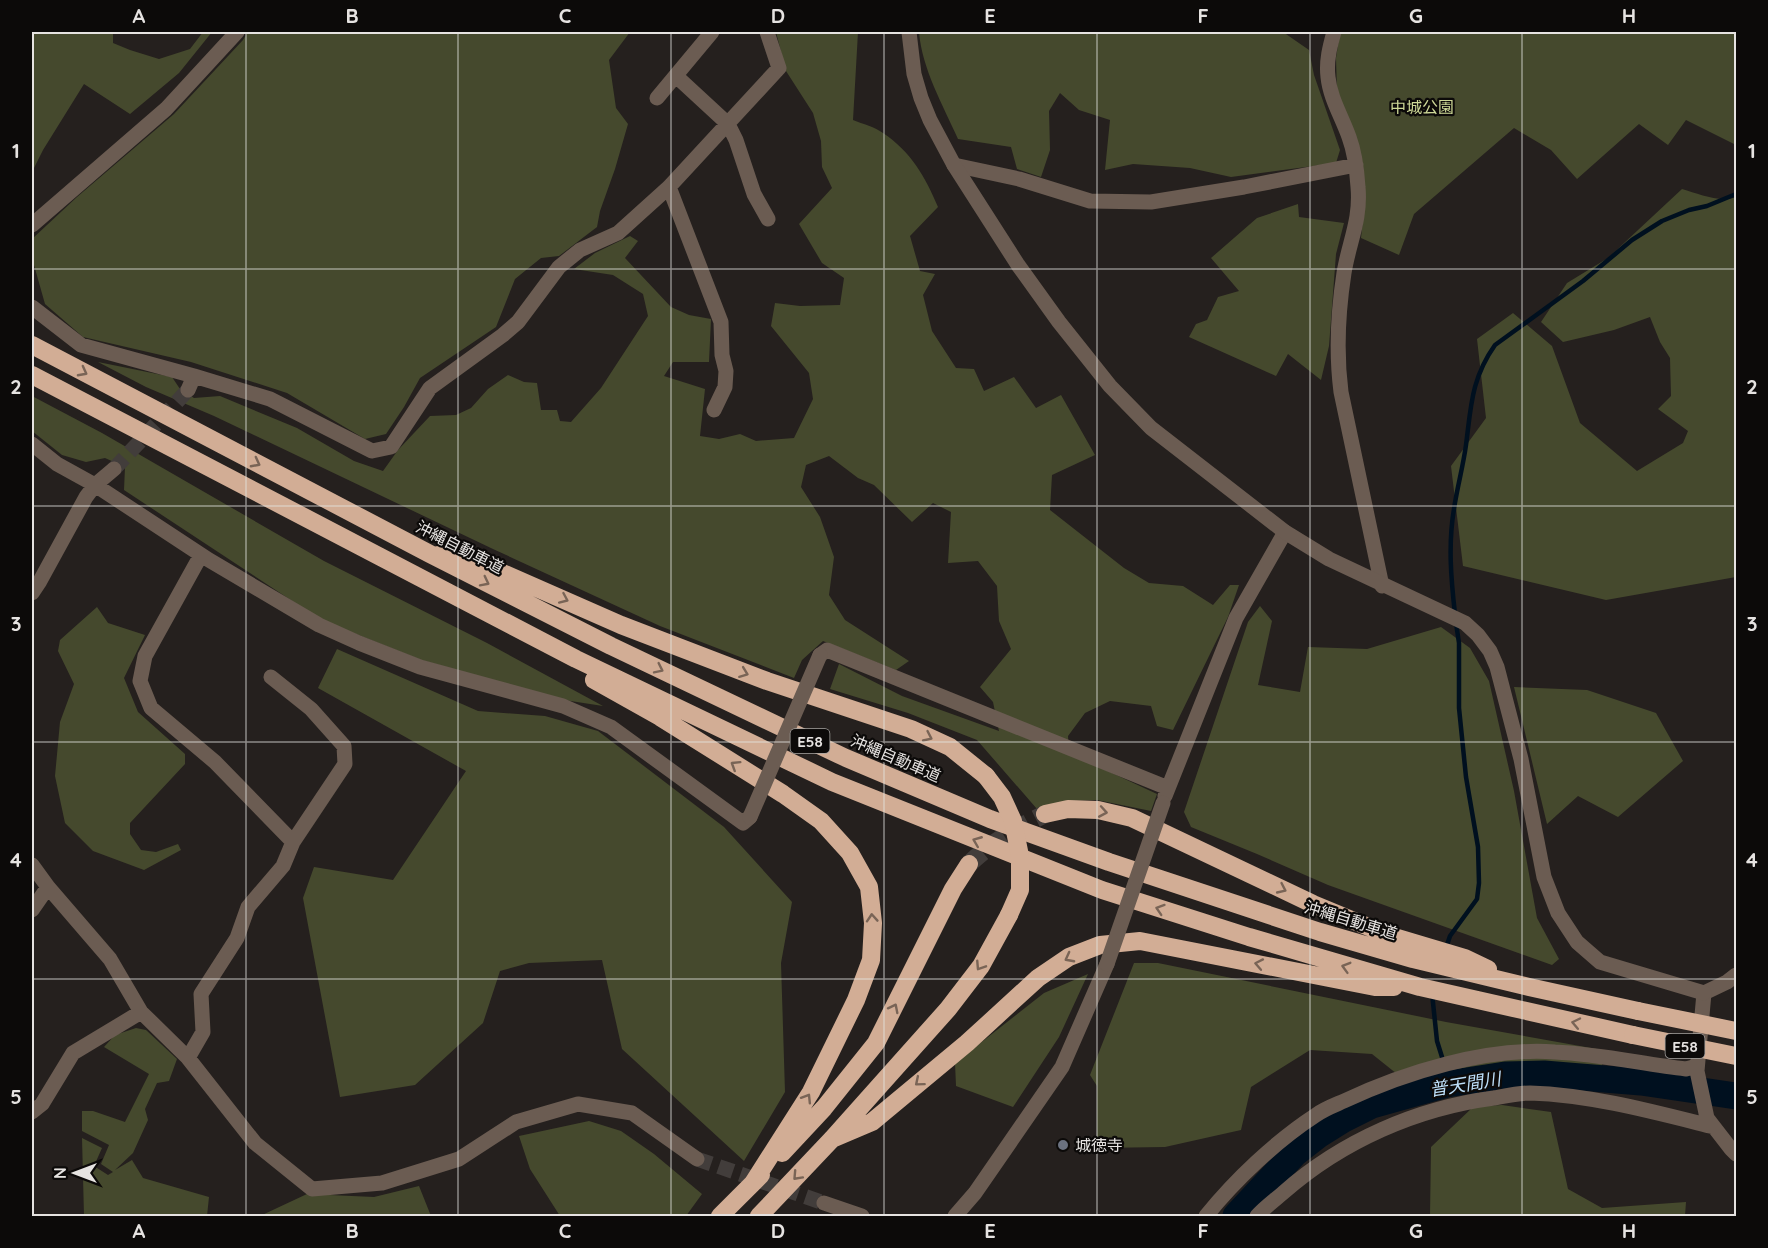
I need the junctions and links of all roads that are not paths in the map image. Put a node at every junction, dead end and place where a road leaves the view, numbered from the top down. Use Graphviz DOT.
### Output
graph roads {
  1 [pos="237,32"];
  2 [pos="712,32"];
  3 [pos="767,32"];
  4 [pos="909,32"];
  5 [pos="1334,32"];
  6 [pos="676,76"];
  7 [pos="657,98"];
  8 [pos="728,124"];
  9 [pos="954,165"];
  10 [pos="1356,165"];
  11 [pos="669,187"];
  12 [pos="768,219"];
  13 [pos="32,225"];
  14 [pos="32,307"];
  15 [pos="32,345"];
  16 [pos="32,375"];
  17 [pos="714,410"];
  18 [pos="32,444"];
  19 [pos="114,469"];
  20 [pos="95,485"];
  21 [pos="1285,532"];
  22 [pos="430,554"];
  23 [pos="201,555"];
  24 [pos="34,584"];
  25 [pos="1382,586"];
  26 [pos="576,659"];
  27 [pos="271,677"];
  28 [pos="1166,795"];
  29 [pos="1045,814"];
  30 [pos="293,842"];
  31 [pos="969,864"];
  32 [pos="32,865"];
  33 [pos="48,887"];
  34 [pos="32,910"];
  35 [pos="1733,982"];
  36 [pos="1420,987"];
  37 [pos="1529,987"];
  38 [pos="1704,993"];
  39 [pos="141,1012"];
  40 [pos="1737,1030"];
  41 [pos="1737,1056"];
  42 [pos="188,1058"];
  43 [pos="1697,1069"];
  44 [pos="32,1112"];
  45 [pos="1711,1122"];
  46 [pos="832,1139"];
  47 [pos="1737,1154"];
  48 [pos="697,1160"];
  49 [pos="753,1183"];
  50 [pos="824,1203"];
  51 [pos="720,1216"];
  52 [pos="759,1216"];
  53 [pos="862,1216"];
  54 [pos="955,1216"];
  55 [pos="1206,1216"];
  56 [pos="1257,1216"];
  1 -- 13 [label="street"];
  2 -- 6 [label="street"];
  3 -- 8 [label="street"];
  4 -- 9 [label="street"];
  5 -- 10 [label="street"];
  6 -- 7 [label="street"];
  6 -- 8 [label="street"];
  8 -- 11 [label="street"];
  8 -- 12 [label="street"];
  9 -- 10 [label="street"];
  9 -- 21 [label="street"];
  10 -- 25 [label="street"];
  11 -- 14 [label="street"];
  11 -- 17 [label="street"];
  15 -- 22 [label="highway, 沖縄自動車道 / E58, one-way"];
  16 -- 26 [label="highway, E58"];
  18 -- 20 [label="street"];
  19 -- 20 [label="street"];
  20 -- 23 [label="street"];
  20 -- 24 [label="street"];
  21 -- 25 [label="street"];
  21 -- 28 [label="street"];
  22 -- 37 [label="highway, 沖縄自動車道 / E58, one-way"];
  22 -- 46 [label="highway, one-way, bridge"];
  23 -- 28 [label="street, bridge"];
  23 -- 30 [label="street"];
  25 -- 38 [label="street"];
  36 -- 26 [label="highway, E58, one-way"];
  49 -- 26 [label="highway, one-way"];
  27 -- 30 [label="street"];
  28 -- 54 [label="street, bridge"];
  29 -- 37 [label="highway, one-way"];
  30 -- 42 [label="street"];
  49 -- 31 [label="highway, one-way"];
  32 -- 33 [label="street"];
  33 -- 34 [label="street"];
  33 -- 39 [label="street"];
  35 -- 38 [label="street"];
  41 -- 36 [label="highway, E58, one-way, bridge"];
  36 -- 46 [label="highway, one-way"];
  37 -- 40 [label="highway, 沖縄自動車道 / E58, bridge"];
  38 -- 43 [label="street"];
  39 -- 42 [label="street"];
  39 -- 44 [label="street"];
  42 -- 48 [label="street"];
  43 -- 45 [label="street"];
  43 -- 55 [label="street"];
  45 -- 47 [label="street"];
  45 -- 56 [label="street"];
  46 -- 52 [label="highway, one-way"];
  49 -- 51 [label="highway"];
  50 -- 53 [label="street"];
}
